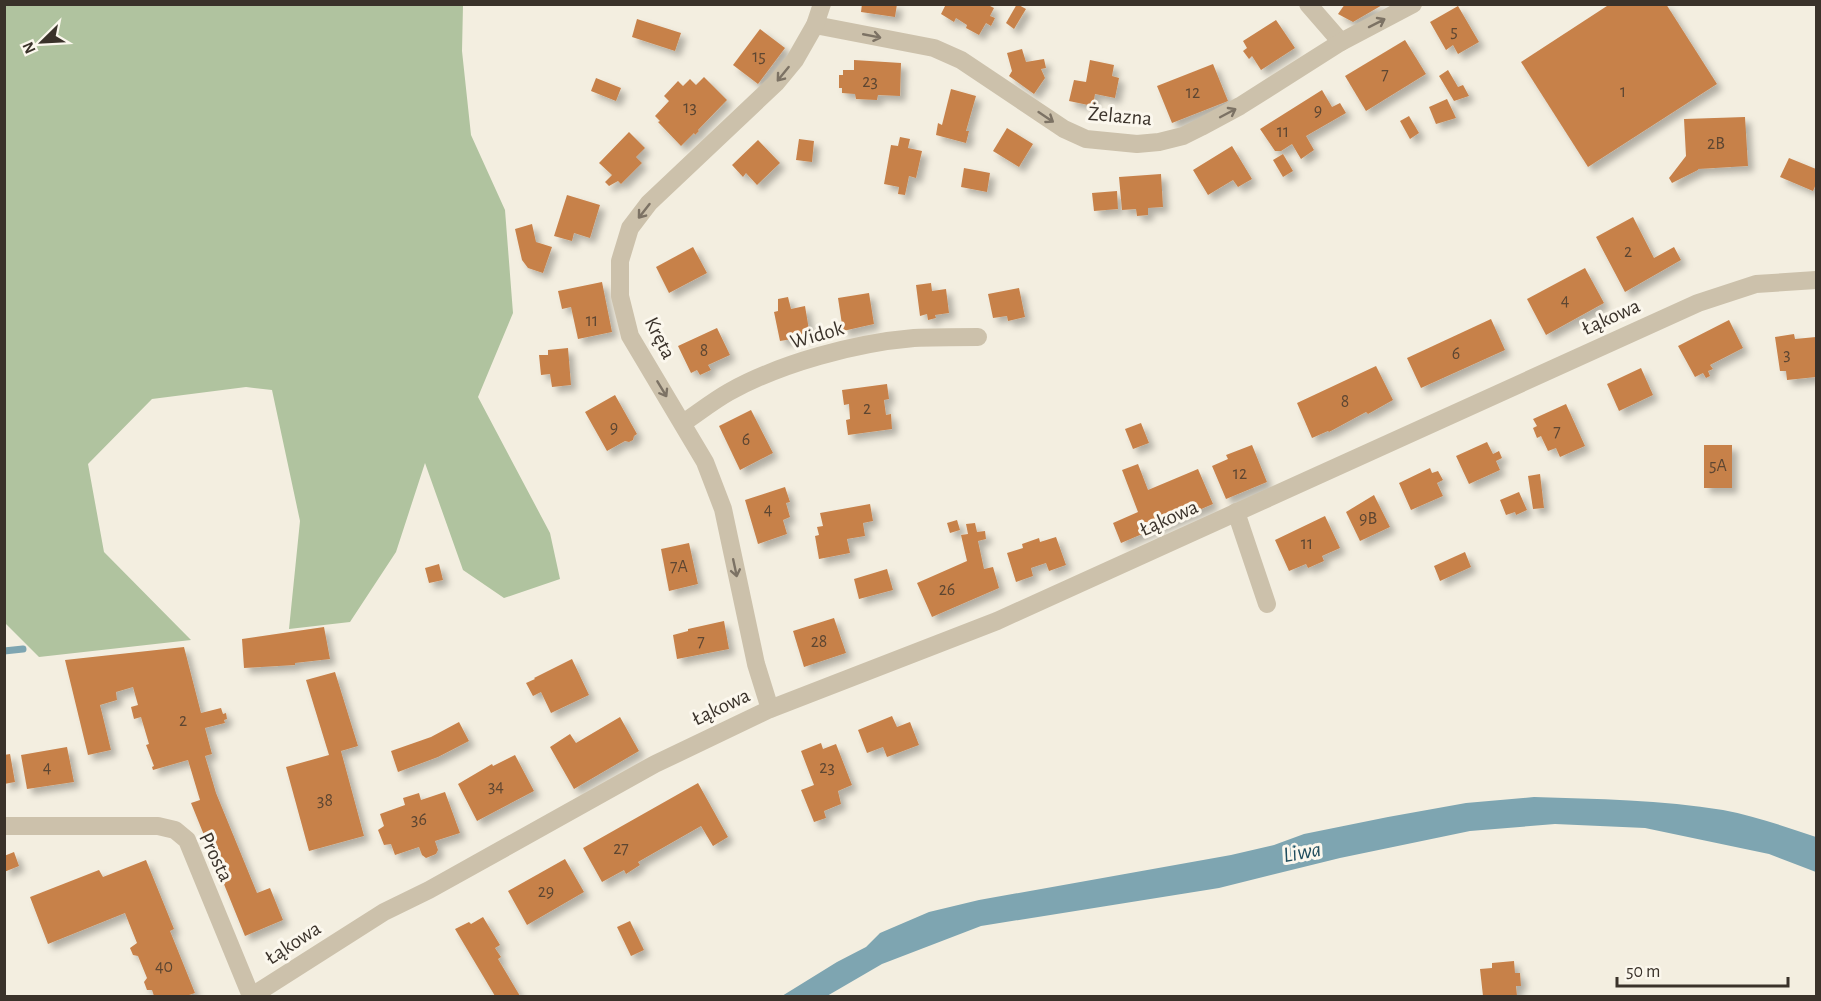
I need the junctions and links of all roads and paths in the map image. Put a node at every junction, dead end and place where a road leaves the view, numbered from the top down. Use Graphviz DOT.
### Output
graph roads {
  1 [pos="822,4"];
  2 [pos="1308,4"];
  3 [pos="1413,4"];
  4 [pos="815,25"];
  5 [pos="1341,42"];
  6 [pos="1816,280"];
  7 [pos="978,337"];
  8 [pos="683,423"];
  9 [pos="1236,512"];
  10 [pos="1267,604"];
  11 [pos="770,709"];
  12 [pos="4,826"];
  13 [pos="252,996"];
  1 -- 4 [label="street, Kręta"];
  2 -- 5 [label="street"];
  5 -- 3 [label="street, Żelazna, one-way"];
  4 -- 5 [label="street, Żelazna, one-way"];
  4 -- 8 [label="street, Kręta, one-way"];
  6 -- 9 [label="street, Łąkowa"];
  7 -- 8 [label="street, Widok"];
  8 -- 11 [label="street, Kręta, one-way"];
  9 -- 10 [label="street"];
  9 -- 11 [label="street, Łąkowa"];
  11 -- 13 [label="street, Łąkowa"];
  12 -- 13 [label="street, Prosta"];
}
